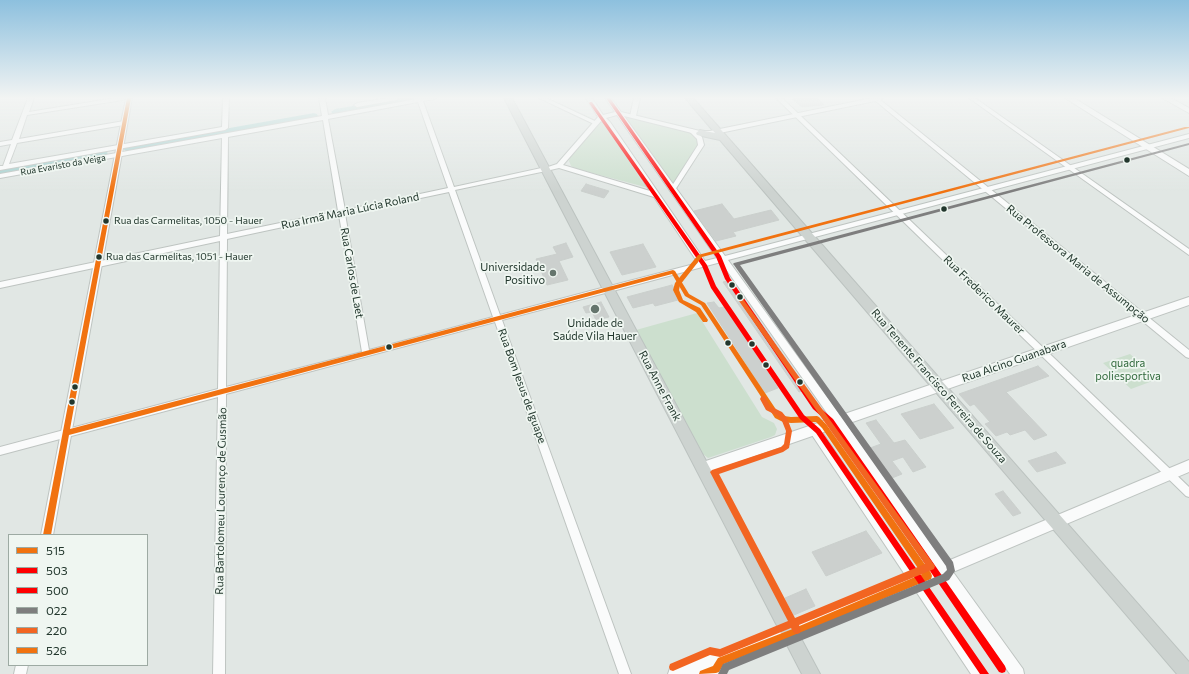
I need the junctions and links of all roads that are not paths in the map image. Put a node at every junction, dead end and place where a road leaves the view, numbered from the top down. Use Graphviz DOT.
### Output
graph roads {
  1 [pos="19,129"];
  2 [pos="85,129"];
  3 [pos="123,129"];
  4 [pos="242,129"];
  5 [pos="328,129"];
  6 [pos="431,129"];
  7 [pos="525,129"];
  8 [pos="590,129"];
  9 [pos="612,129"];
  10 [pos="631,129"];
  11 [pos="686,129"];
  12 [pos="716,129"];
  13 [pos="742,129"];
  14 [pos="812,129"];
  15 [pos="915,129"];
  16 [pos="1016,129"];
  17 [pos="1119,129"];
  18 [pos="225,132"];
  19 [pos="696,132"];
  20 [pos="721,135"];
  21 [pos="1189,136"];
  22 [pos="15,141"];
  23 [pos="0,144"];
  24 [pos="1147,147"];
  25 [pos="119,151"];
  26 [pos="559,166"];
  27 [pos="1069,167"];
  28 [pos="2,168"];
  29 [pos="546,169"];
  30 [pos="1189,173"];
  31 [pos="1,177"];
  32 [pos="452,189"];
  33 [pos="673,189"];
  34 [pos="987,189"];
  35 [pos="656,195"];
  36 [pos="342,212"];
  37 [pos="898,213"];
  38 [pos="809,236"];
  39 [pos="224,238"];
  40 [pos="1189,253"];
  41 [pos="723,259"];
  42 [pos="703,264"];
  43 [pos="98,265"];
  44 [pos="0,285"];
  45 [pos="609,289"];
  46 [pos="1189,301"];
  47 [pos="1142,317"];
  48 [pos="498,319"];
  49 [pos="1042,351"];
  50 [pos="366,354"];
  51 [pos="1189,355"];
  52 [pos="939,386"];
  53 [pos="222,392"];
  54 [pos="838,421"];
  55 [pos="814,429"];
  56 [pos="66,433"];
  57 [pos="0,451"];
  58 [pos="1189,466"];
  59 [pos="702,468"];
  60 [pos="1170,474"];
  61 [pos="1189,493"];
  62 [pos="1057,522"];
  63 [pos="47,534"];
  64 [pos="943,570"];
  65 [pos="916,581"];
  66 [pos="790,634"];
  67 [pos="721,661"];
  68 [pos="219,674"];
  69 [pos="625,674"];
  70 [pos="676,674"];
  71 [pos="703,674"];
  72 [pos="811,674"];
  73 [pos="979,674"];
  74 [pos="1018,674"];
  75 [pos="1188,674"];
  1 -- 22 [label="street"];
  2 -- 22 [label="street"];
  3 -- 25 [label="street"];
  4 -- 18 [label="street, Rua Evaristo da Veiga"];
  5 -- 36 [label="street, Rua Carlos de Laet"];
  6 -- 32 [label="street, Rua Bom Jesus de Iguape"];
  7 -- 29 [label="main road, Rua Anne Frank"];
  8 -- 26 [label="street"];
  9 -- 35 [label="street"];
  10 -- 33 [label="street"];
  11 -- 19 [label="street"];
  12 -- 20 [label="main road, Rua Tenente Francisco Ferreira de Souza"];
  13 -- 20 [label="street"];
  14 -- 37 [label="street, Rua Frederico Maurer"];
  15 -- 34 [label="street, Rua Professora Maria de Assumpção"];
  16 -- 27 [label="street"];
  17 -- 24 [label="main road"];
  18 -- 25 [label="street, Rua Evaristo da Veiga"];
  18 -- 39 [label="street, Rua Bartolomeu Lourenço de Gusmão"];
  19 -- 20 [label="main road"];
  19 -- 33 [label="street"];
  20 -- 38 [label="main road, Rua Tenente Francisco Ferreira de Souza"];
  21 -- 24 [label="street"];
  22 -- 23 [label="street"];
  22 -- 28 [label="street"];
  24 -- 27 [label="street"];
  24 -- 30 [label="main road"];
  25 -- 28 [label="street, Rua Evaristo da Veiga"];
  25 -- 31 [label="street, Rua Evaristo da Veiga"];
  25 -- 43 [label="street"];
  26 -- 29 [label="street, Rua Irmã Maria Lúcia Roland"];
  26 -- 35 [label="street"];
  27 -- 34 [label="street"];
  27 -- 40 [label="street"];
  29 -- 32 [label="street, Rua Irmã Maria Lúcia Roland"];
  29 -- 45 [label="main road, Rua Anne Frank"];
  32 -- 36 [label="street, Rua Irmã Maria Lúcia Roland"];
  32 -- 48 [label="street, Rua Bom Jesus de Iguape"];
  33 -- 41 [label="street"];
  34 -- 37 [label="street"];
  34 -- 47 [label="street, Rua Professora Maria de Assumpção"];
  35 -- 42 [label="street"];
  36 -- 39 [label="street, Rua Irmã Maria Lúcia Roland"];
  36 -- 50 [label="street, Rua Carlos de Laet"];
  37 -- 38 [label="street"];
  37 -- 49 [label="street, Rua Frederico Maurer"];
  38 -- 41 [label="street"];
  38 -- 52 [label="main road, Rua Tenente Francisco Ferreira de Souza"];
  39 -- 43 [label="street, Rua Irmã Maria Lúcia Roland"];
  39 -- 53 [label="street, Rua Bartolomeu Lourenço de Gusmão"];
  41 -- 42 [label="street"];
  41 -- 54 [label="street"];
  42 -- 45 [label="street"];
  43 -- 44 [label="street, Rua Irmã Maria Lúcia Roland"];
  43 -- 56 [label="street"];
  45 -- 48 [label="street"];
  45 -- 59 [label="main road, Rua Anne Frank"];
  46 -- 47 [label="main road, Rua Alcino Guanabara"];
  47 -- 49 [label="main road, Rua Alcino Guanabara"];
  47 -- 51 [label="street, Rua Professora Maria de Assumpção"];
  48 -- 50 [label="street"];
  48 -- 69 [label="street, Rua Bom Jesus de Iguape"];
  49 -- 52 [label="main road, Rua Alcino Guanabara"];
  49 -- 60 [label="street, Rua Frederico Maurer"];
  50 -- 53 [label="street"];
  52 -- 54 [label="main road, Rua Alcino Guanabara"];
  52 -- 62 [label="main road, Rua Tenente Francisco Ferreira de Souza"];
  53 -- 56 [label="street"];
  53 -- 68 [label="street, Rua Bartolomeu Lourenço de Gusmão"];
  54 -- 55 [label="main road, Rua Alcino Guanabara"];
  54 -- 64 [label="street"];
  55 -- 59 [label="main road, Rua Alcino Guanabara"];
  55 -- 65 [label="street"];
  56 -- 57 [label="street"];
  56 -- 63 [label="street"];
  58 -- 60 [label="main road"];
  59 -- 66 [label="main road, Rua Anne Frank"];
  60 -- 61 [label="street, Rua Frederico Maurer"];
  60 -- 62 [label="main road"];
  62 -- 64 [label="main road"];
  62 -- 75 [label="main road, Rua Tenente Francisco Ferreira de Souza"];
  64 -- 65 [label="main road"];
  64 -- 74 [label="street"];
  65 -- 66 [label="main road"];
  65 -- 73 [label="street"];
  66 -- 67 [label="main road"];
  66 -- 72 [label="main road, Rua Anne Frank"];
  67 -- 70 [label="main road"];
  67 -- 71 [label="main road"];
}
